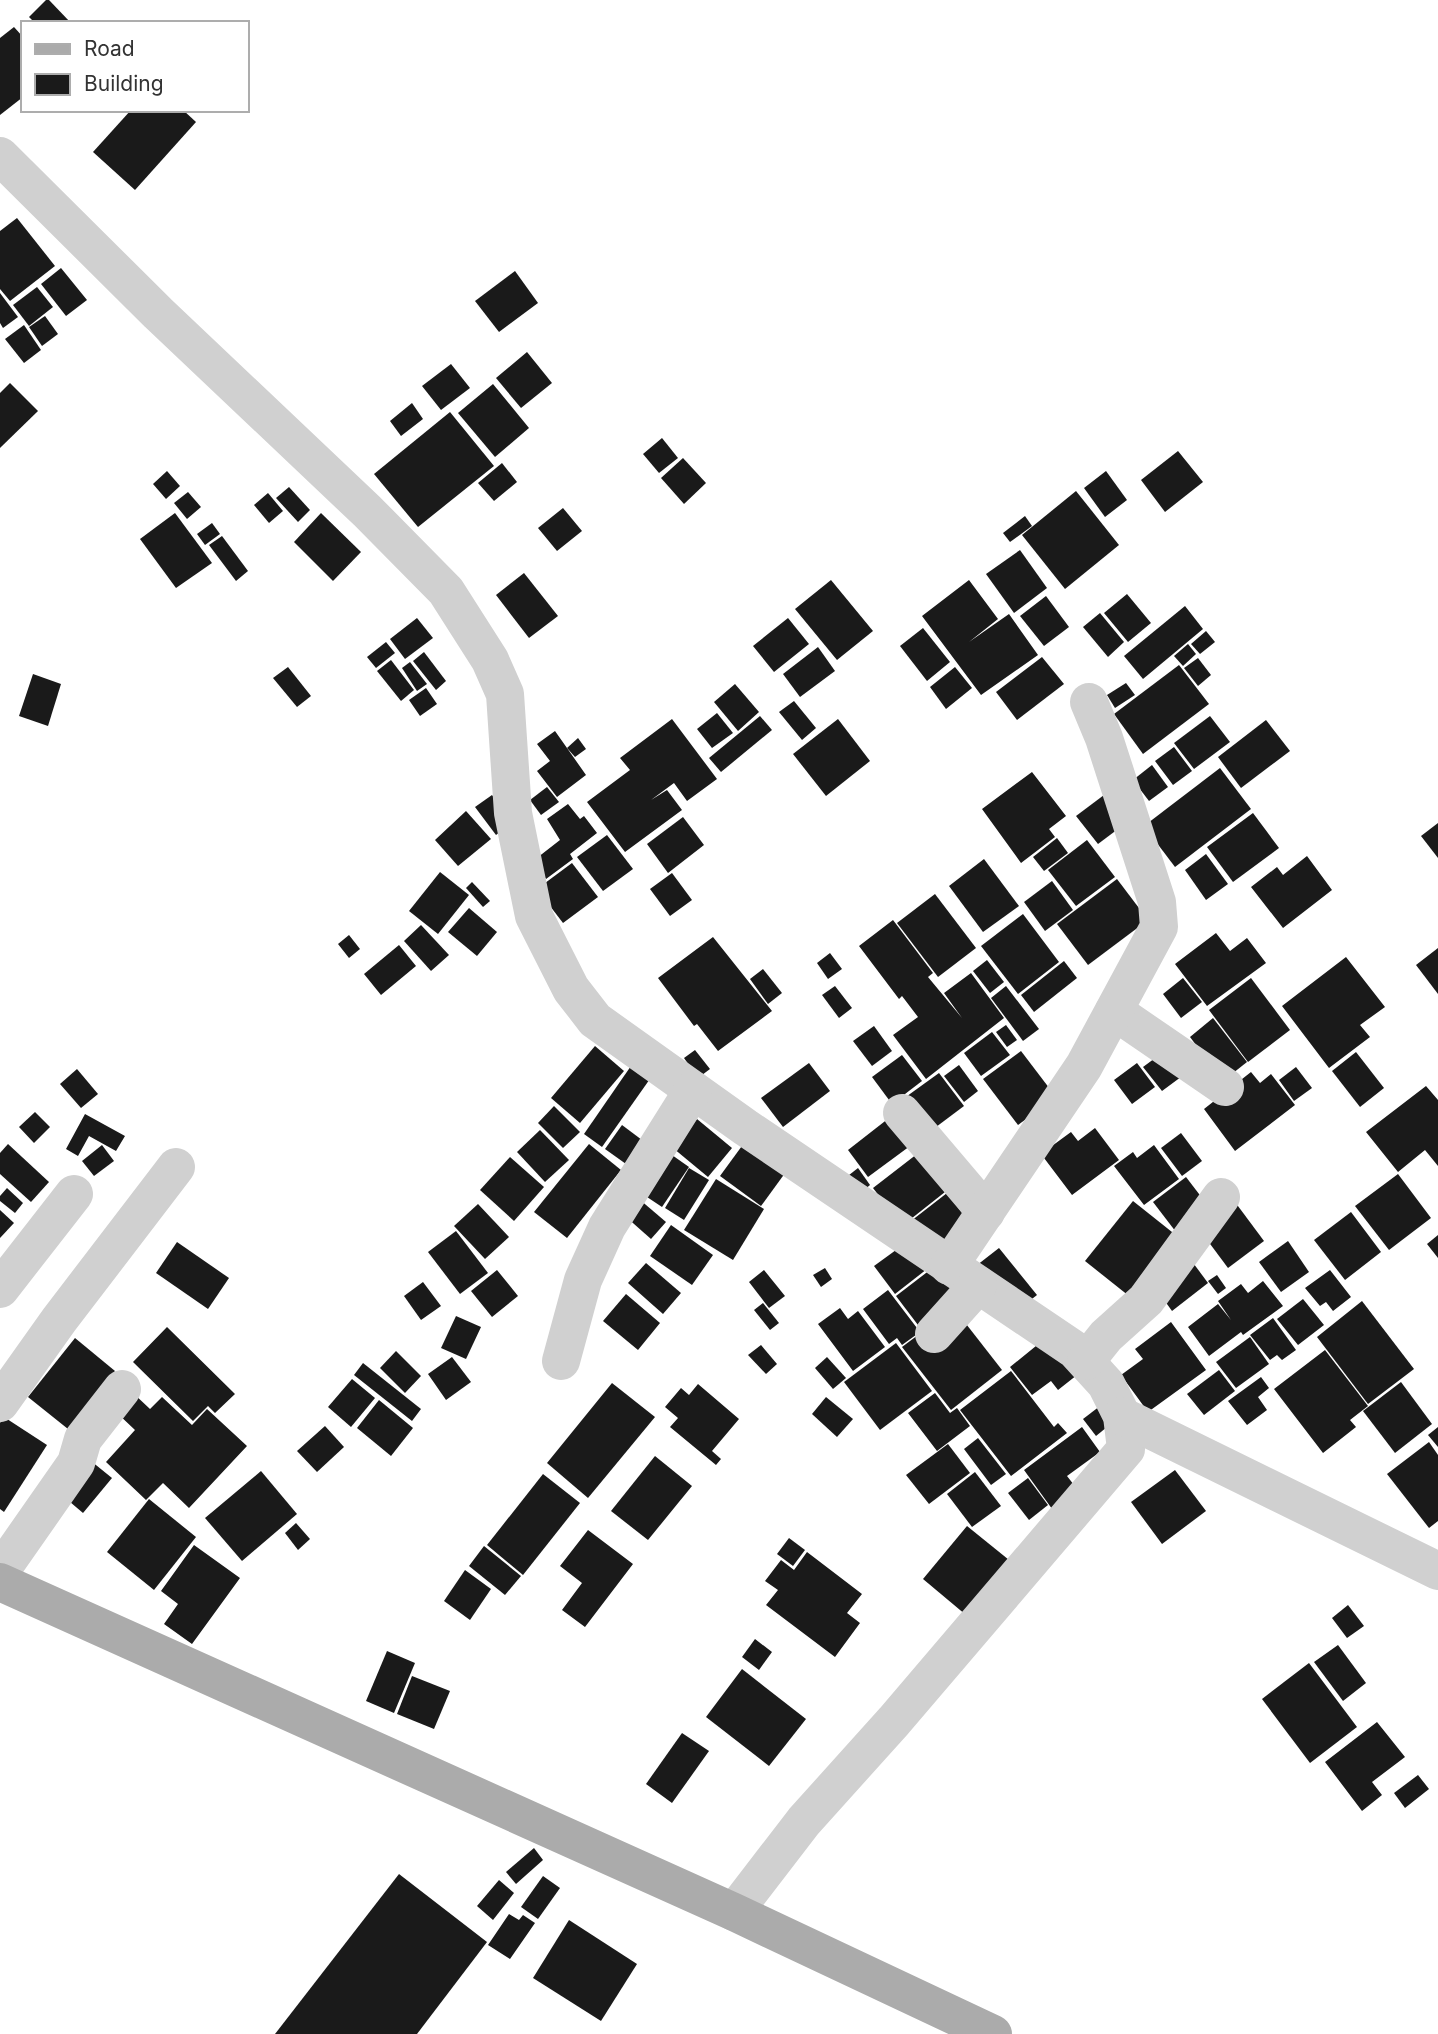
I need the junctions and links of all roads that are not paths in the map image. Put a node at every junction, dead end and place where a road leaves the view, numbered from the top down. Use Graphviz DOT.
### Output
graph roads {
  1 [pos="0,156"];
  2 [pos="1089,702"];
  3 [pos="1114,1012"];
  4 [pos="1225,1087"];
  5 [pos="693,1090"];
  6 [pos="902,1113"];
  7 [pos="176,1167"];
  8 [pos="74,1194"];
  9 [pos="1221,1197"];
  10 [pos="986,1212"];
  11 [pos="963,1276"];
  12 [pos="0,1289"];
  13 [pos="934,1334"];
  14 [pos="561,1361"];
  15 [pos="1086,1361"];
  16 [pos="122,1389"];
  17 [pos="0,1403"];
  18 [pos="1122,1416"];
  19 [pos="1438,1571"];
  20 [pos="0,1572"];
  21 [pos="0,1582"];
  22 [pos="734,1912"];
  23 [pos="993,2034"];
  1 -- 5 [label="street"];
  2 -- 3 [label="street"];
  3 -- 4 [label="street"];
  3 -- 10 [label="street"];
  5 -- 11 [label="street"];
  5 -- 14 [label="street"];
  6 -- 10 [label="street"];
  7 -- 17 [label="street"];
  8 -- 12 [label="street"];
  9 -- 15 [label="street"];
  10 -- 11 [label="street"];
  11 -- 13 [label="street"];
  11 -- 15 [label="street"];
  15 -- 18 [label="street"];
  16 -- 20 [label="street"];
  18 -- 19 [label="street"];
  18 -- 22 [label="street"];
  21 -- 22 [label="main road"];
  22 -- 23 [label="main road"];
}
